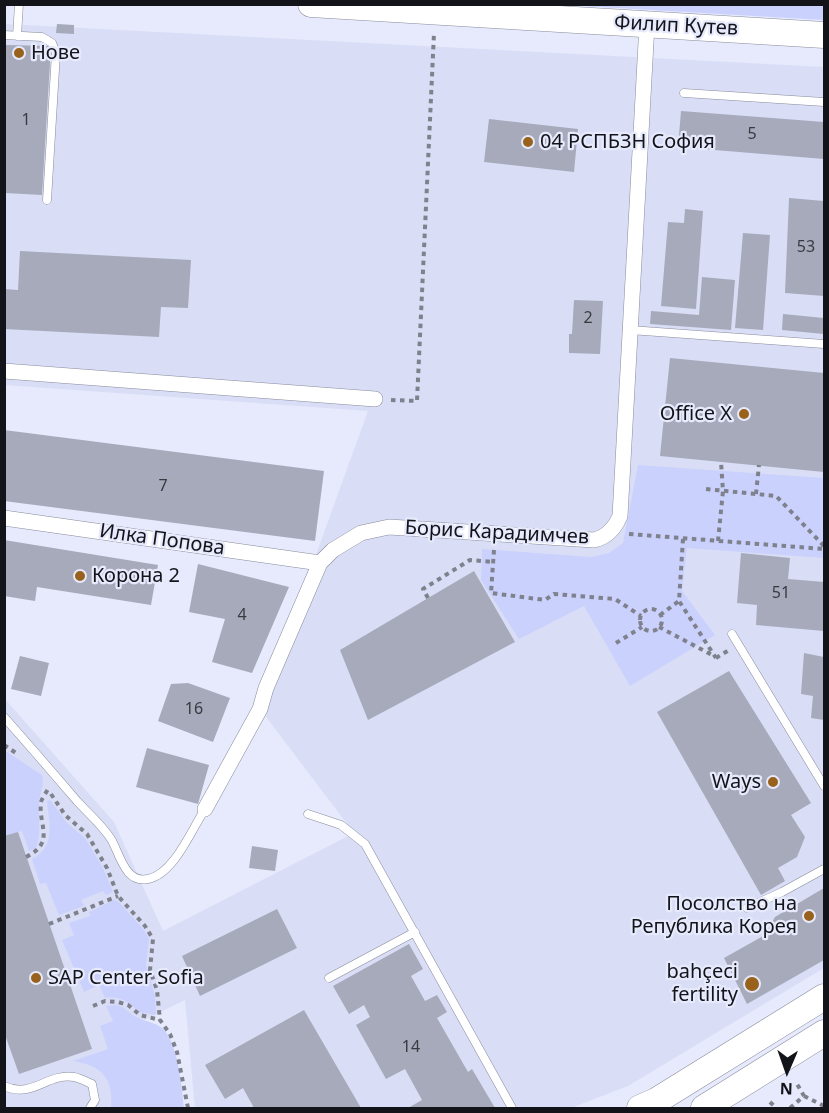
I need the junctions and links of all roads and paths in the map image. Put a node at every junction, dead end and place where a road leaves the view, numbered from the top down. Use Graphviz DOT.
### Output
graph roads {
  1 [pos="19,4"];
  2 [pos="311,4"];
  3 [pos="647,24"];
  4 [pos="4,35"];
  5 [pos="825,35"];
  6 [pos="17,36"];
  7 [pos="434,43"];
  8 [pos="684,93"];
  9 [pos="825,102"];
  10 [pos="47,200"];
  11 [pos="630,330"];
  12 [pos="825,344"];
  13 [pos="4,371"];
  14 [pos="375,399"];
  15 [pos="721,462"];
  16 [pos="759,465"];
  17 [pos="706,489"];
  18 [pos="723,491"];
  19 [pos="756,494"];
  20 [pos="4,518"];
  21 [pos="610,532"];
  22 [pos="495,534"];
  23 [pos="683,539"];
  24 [pos="718,541"];
  25 [pos="825,548"];
  26 [pos="493,562"];
  27 [pos="320,563"];
  28 [pos="428,598"];
  29 [pos="679,601"];
  30 [pos="641,615"];
  31 [pos="660,615"];
  32 [pos="642,627"];
  33 [pos="659,627"];
  34 [pos="732,634"];
  35 [pos="616,643"];
  36 [pos="4,717"];
  37 [pos="4,745"];
  38 [pos="24,758"];
  39 [pos="47,781"];
  40 [pos="825,786"];
  41 [pos="48,789"];
  42 [pos="205,809"];
  43 [pos="308,814"];
  44 [pos="26,857"];
  45 [pos="825,869"];
  46 [pos="118,896"];
  47 [pos="747,908"];
  48 [pos="49,924"];
  49 [pos="415,932"];
  50 [pos="329,978"];
  51 [pos="825,997"];
  52 [pos="93,1006"];
  53 [pos="160,1020"];
  54 [pos="825,1033"];
  55 [pos="797,1084"];
  56 [pos="4,1086"];
  57 [pos="804,1096"];
  58 [pos="770,1102"];
  59 [pos="825,1106"];
  60 [pos="90,1108"];
  61 [pos="188,1108"];
  62 [pos="512,1108"];
  63 [pos="640,1108"];
  64 [pos="704,1108"];
  65 [pos="776,1108"];
  66 [pos="790,1108"];
  1 -- 6 [label="lane"];
  2 -- 3 [label="main road, Филип Кутев"];
  3 -- 5 [label="main road, Филип Кутев"];
  3 -- 11 [label="street, Борис Карадимчев"];
  4 -- 6 [label="lane"];
  6 -- 10 [label="lane"];
  7 -- 14 [label="path"];
  8 -- 9 [label="lane"];
  11 -- 12 [label="lane"];
  11 -- 21 [label="street, Борис Карадимчев"];
  13 -- 14 [label="street"];
  15 -- 18 [label="path"];
  16 -- 19 [label="path"];
  17 -- 18 [label="path"];
  18 -- 19 [label="path"];
  18 -- 24 [label="path"];
  19 -- 25 [label="path"];
  20 -- 27 [label="street, Илка Попова"];
  21 -- 22 [label="street, Борис Карадимчев"];
  21 -- 23 [label="path"];
  22 -- 26 [label="path"];
  22 -- 27 [label="street, Борис Карадимчев"];
  23 -- 24 [label="path"];
  23 -- 29 [label="path"];
  24 -- 25 [label="path"];
  26 -- 28 [label="path"];
  26 -- 30 [label="path"];
  27 -- 42 [label="street, Борис Карадимчев"];
  29 -- 31 [label="path"];
  29 -- 33 [label="path"];
  30 -- 31 [label="path"];
  30 -- 32 [label="path"];
  31 -- 33 [label="path"];
  32 -- 33 [label="path"];
  32 -- 35 [label="path"];
  34 -- 40 [label="lane"];
  36 -- 42 [label="lane, Борис Карадимчев"];
  37 -- 38 [label="path"];
  39 -- 41 [label="path"];
  41 -- 44 [label="path"];
  41 -- 46 [label="path"];
  43 -- 49 [label="lane"];
  45 -- 47 [label="lane"];
  46 -- 48 [label="path"];
  46 -- 53 [label="path"];
  49 -- 50 [label="lane"];
  49 -- 62 [label="lane"];
  51 -- 63 [label="main road"];
  52 -- 53 [label="path"];
  53 -- 61 [label="path"];
  54 -- 64 [label="main road"];
  55 -- 57 [label="path"];
  56 -- 60 [label="lane"];
  57 -- 59 [label="path"];
  57 -- 66 [label="path"];
  58 -- 65 [label="path"];
}
